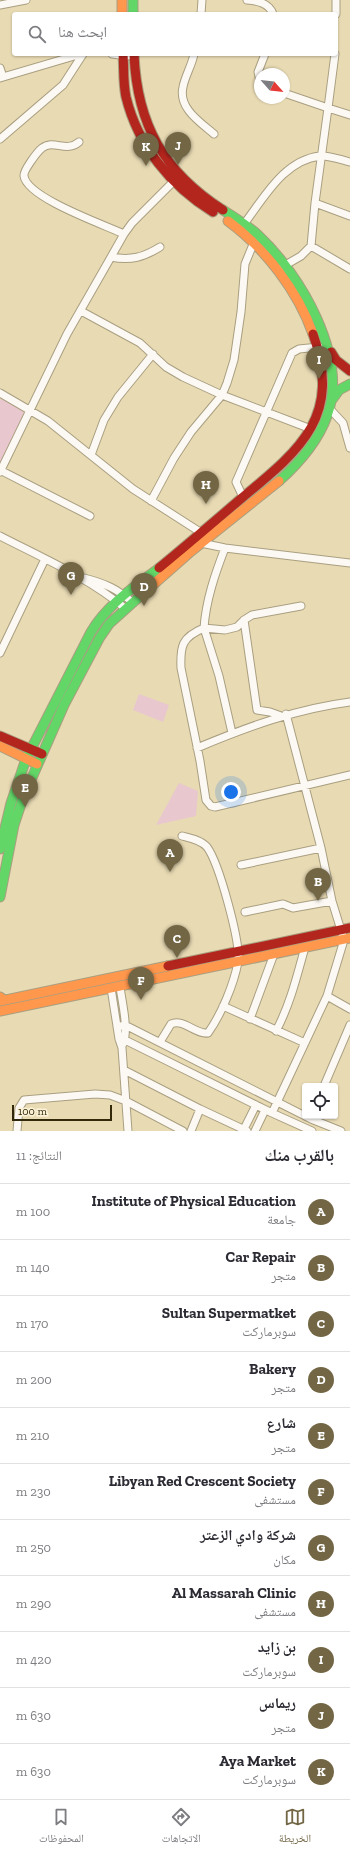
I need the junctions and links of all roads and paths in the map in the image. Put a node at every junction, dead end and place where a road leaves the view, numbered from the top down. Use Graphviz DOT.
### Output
graph roads {
  1 [pos="26,0"];
  2 [pos="121,0"];
  3 [pos="133,0"];
  4 [pos="202,0"];
  5 [pos="247,0"];
  6 [pos="336,0"];
  7 [pos="0,5"];
  8 [pos="122,12"];
  9 [pos="133,12"];
  10 [pos="201,12"];
  11 [pos="272,12"];
  12 [pos="336,12"];
  13 [pos="75,56"];
  14 [pos="81,56"];
  15 [pos="123,56"];
  16 [pos="134,56"];
  17 [pos="193,56"];
  18 [pos="264,56"];
  19 [pos="335,56"];
  20 [pos="0,68"];
  21 [pos="260,68"];
  22 [pos="2,78"];
  23 [pos="290,95"];
  24 [pos="328,108"];
  25 [pos="350,115"];
  26 [pos="214,134"];
  27 [pos="0,139"];
  28 [pos="79,142"];
  29 [pos="321,156"];
  30 [pos="350,162"];
  31 [pos="173,182"];
  32 [pos="315,203"];
  33 [pos="350,216"];
  34 [pos="244,224"];
  35 [pos="124,234"];
  36 [pos="254,242"];
  37 [pos="160,246"];
  38 [pos="311,246"];
  39 [pos="111,257"];
  40 [pos="349,267"];
  41 [pos="281,268"];
  42 [pos="81,310"];
  43 [pos="324,347"];
  44 [pos="153,354"];
  45 [pos="350,371"];
  46 [pos="328,375"];
  47 [pos="350,375"];
  48 [pos="350,380"];
  49 [pos="350,384"];
  50 [pos="222,395"];
  51 [pos="2,396"];
  52 [pos="330,405"];
  53 [pos="29,410"];
  54 [pos="266,412"];
  55 [pos="311,428"];
  56 [pos="350,448"];
  57 [pos="91,455"];
  58 [pos="0,471"];
  59 [pos="243,498"];
  60 [pos="151,501"];
  61 [pos="90,516"];
  62 [pos="200,532"];
  63 [pos="0,536"];
  64 [pos="200,543"];
  65 [pos="225,548"];
  66 [pos="45,559"];
  67 [pos="350,563"];
  68 [pos="78,576"];
  69 [pos="124,594"];
  70 [pos="116,601"];
  71 [pos="129,606"];
  72 [pos="301,606"];
  73 [pos="244,620"];
  74 [pos="204,628"];
  75 [pos="0,653"];
  76 [pos="350,702"];
  77 [pos="283,715"];
  78 [pos="232,733"];
  79 [pos="0,736"];
  80 [pos="0,746"];
  81 [pos="197,748"];
  82 [pos="31,749"];
  83 [pos="42,754"];
  84 [pos="25,760"];
  85 [pos="37,764"];
  86 [pos="350,775"];
  87 [pos="304,786"];
  88 [pos="182,836"];
  89 [pos="321,848"];
  90 [pos="0,849"];
  91 [pos="241,865"];
  92 [pos="3,870"];
  93 [pos="0,897"];
  94 [pos="332,901"];
  95 [pos="245,912"];
  96 [pos="350,928"];
  97 [pos="340,930"];
  98 [pos="347,939"];
  99 [pos="305,947"];
  100 [pos="274,954"];
  101 [pos="238,956"];
  102 [pos="115,988"];
  103 [pos="327,996"];
  104 [pos="1,1000"];
  105 [pos="223,1006"];
  106 [pos="350,1009"];
  107 [pos="0,1011"];
  108 [pos="250,1019"];
  109 [pos="125,1025"];
  110 [pos="350,1025"];
  111 [pos="117,1027"];
  112 [pos="276,1031"];
  113 [pos="122,1040"];
  114 [pos="160,1042"];
  115 [pos="305,1043"];
  116 [pos="124,1070"];
  117 [pos="325,1083"];
  118 [pos="126,1101"];
  119 [pos="278,1102"];
  120 [pos="256,1105"];
  121 [pos="200,1110"];
  122 [pos="265,1110"];
  123 [pos="272,1113"];
  124 [pos="302,1114"];
  125 [pos="311,1119"];
  126 [pos="313,1119"];
  127 [pos="309,1130"];
  128 [pos="17,1131"];
  129 [pos="128,1131"];
  130 [pos="184,1131"];
  131 [pos="191,1131"];
  132 [pos="245,1131"];
  133 [pos="255,1131"];
  134 [pos="341,1131"];
  1 -- 7 [label="street"];
  2 -- 8 [label="main road"];
  3 -- 9 [label="main road"];
  4 -- 10 [label="street"];
  5 -- 11 [label="street"];
  6 -- 12 [label="street"];
  13 -- 22 [label="street"];
  14 -- 27 [label="street"];
  15 -- 31 [label="main road"];
  16 -- 34 [label="main road"];
  17 -- 26 [label="street"];
  18 -- 21 [label="street"];
  19 -- 24 [label="street"];
  20 -- 22 [label="street"];
  23 -- 24 [label="street"];
  24 -- 25 [label="street"];
  24 -- 29 [label="street"];
  28 -- 35 [label="street"];
  29 -- 30 [label="street"];
  29 -- 32 [label="street"];
  29 -- 34 [label="street"];
  31 -- 35 [label="street"];
  31 -- 36 [label="main road"];
  32 -- 33 [label="street"];
  32 -- 38 [label="street"];
  34 -- 41 [label="main road"];
  35 -- 39 [label="street"];
  36 -- 41 [label="main road"];
  36 -- 50 [label="street"];
  37 -- 39 [label="street"];
  38 -- 40 [label="street"];
  38 -- 41 [label="street"];
  39 -- 42 [label="street"];
  41 -- 43 [label="main road"];
  42 -- 44 [label="street"];
  42 -- 53 [label="street"];
  43 -- 45 [label="main road"];
  43 -- 46 [label="main road"];
  43 -- 54 [label="street"];
  44 -- 50 [label="street"];
  44 -- 57 [label="street"];
  46 -- 47 [label="main road"];
  46 -- 48 [label="main road"];
  46 -- 52 [label="main road"];
  46 -- 55 [label="main road"];
  49 -- 52 [label="main road"];
  50 -- 54 [label="street"];
  50 -- 60 [label="street"];
  51 -- 53 [label="street"];
  52 -- 56 [label="street"];
  52 -- 64 [label="main road"];
  53 -- 57 [label="street"];
  53 -- 58 [label="street"];
  54 -- 55 [label="street"];
  54 -- 59 [label="street"];
  55 -- 59 [label="main road"];
  57 -- 60 [label="street"];
  58 -- 61 [label="street"];
  59 -- 62 [label="main road"];
  60 -- 62 [label="street"];
  62 -- 69 [label="main road"];
  63 -- 66 [label="street"];
  64 -- 65 [label="street"];
  64 -- 71 [label="main road"];
  65 -- 67 [label="street"];
  65 -- 74 [label="street"];
  66 -- 68 [label="street"];
  66 -- 75 [label="street"];
  68 -- 69 [label="street"];
  68 -- 70 [label="street"];
  69 -- 70 [label="main road"];
  69 -- 71 [label="street"];
  70 -- 71 [label="street"];
  70 -- 82 [label="main road"];
  71 -- 83 [label="main road"];
  72 -- 73 [label="street"];
  73 -- 74 [label="street"];
  73 -- 77 [label="street"];
  74 -- 78 [label="street"];
  74 -- 81 [label="street"];
  76 -- 77 [label="street"];
  77 -- 78 [label="street"];
  77 -- 87 [label="street"];
  78 -- 81 [label="street"];
  79 -- 82 [label="main road"];
  80 -- 84 [label="main road"];
  81 -- 87 [label="street"];
  82 -- 83 [label="main road"];
  82 -- 84 [label="main road"];
  83 -- 85 [label="main road"];
  84 -- 85 [label="main road"];
  84 -- 90 [label="main road"];
  85 -- 92 [label="main road"];
  86 -- 87 [label="street"];
  87 -- 89 [label="street"];
  88 -- 101 [label="street"];
  89 -- 91 [label="street"];
  89 -- 94 [label="street"];
  92 -- 93 [label="main road"];
  94 -- 95 [label="street"];
  94 -- 97 [label="street"];
  96 -- 97 [label="main road"];
  97 -- 98 [label="street"];
  97 -- 101 [label="main road"];
  98 -- 99 [label="main road"];
  98 -- 103 [label="street"];
  99 -- 100 [label="main road"];
  99 -- 112 [label="street"];
  100 -- 101 [label="main road"];
  100 -- 108 [label="street"];
  101 -- 102 [label="main road"];
  101 -- 104 [label="main road"];
  101 -- 105 [label="street"];
  102 -- 107 [label="main road"];
  102 -- 109 [label="street"];
  102 -- 111 [label="street"];
  103 -- 106 [label="street"];
  103 -- 115 [label="street"];
  105 -- 108 [label="street"];
  105 -- 114 [label="street"];
  108 -- 112 [label="street"];
  109 -- 111 [label="street"];
  109 -- 113 [label="street"];
  109 -- 114 [label="street"];
  110 -- 117 [label="street"];
  111 -- 113 [label="street"];
  112 -- 115 [label="street"];
  113 -- 116 [label="street"];
  113 -- 120 [label="street"];
  114 -- 119 [label="street"];
  115 -- 119 [label="street"];
  116 -- 118 [label="street"];
  116 -- 121 [label="street"];
  118 -- 128 [label="street"];
  118 -- 129 [label="street"];
  118 -- 130 [label="street"];
  119 -- 123 [label="street"];
  119 -- 124 [label="street"];
  120 -- 122 [label="street"];
  120 -- 132 [label="street"];
  121 -- 131 [label="street"];
  121 -- 132 [label="street"];
  122 -- 123 [label="street"];
  122 -- 133 [label="street"];
  123 -- 127 [label="street"];
  125 -- 127 [label="street"];
  126 -- 134 [label="street"];
}
